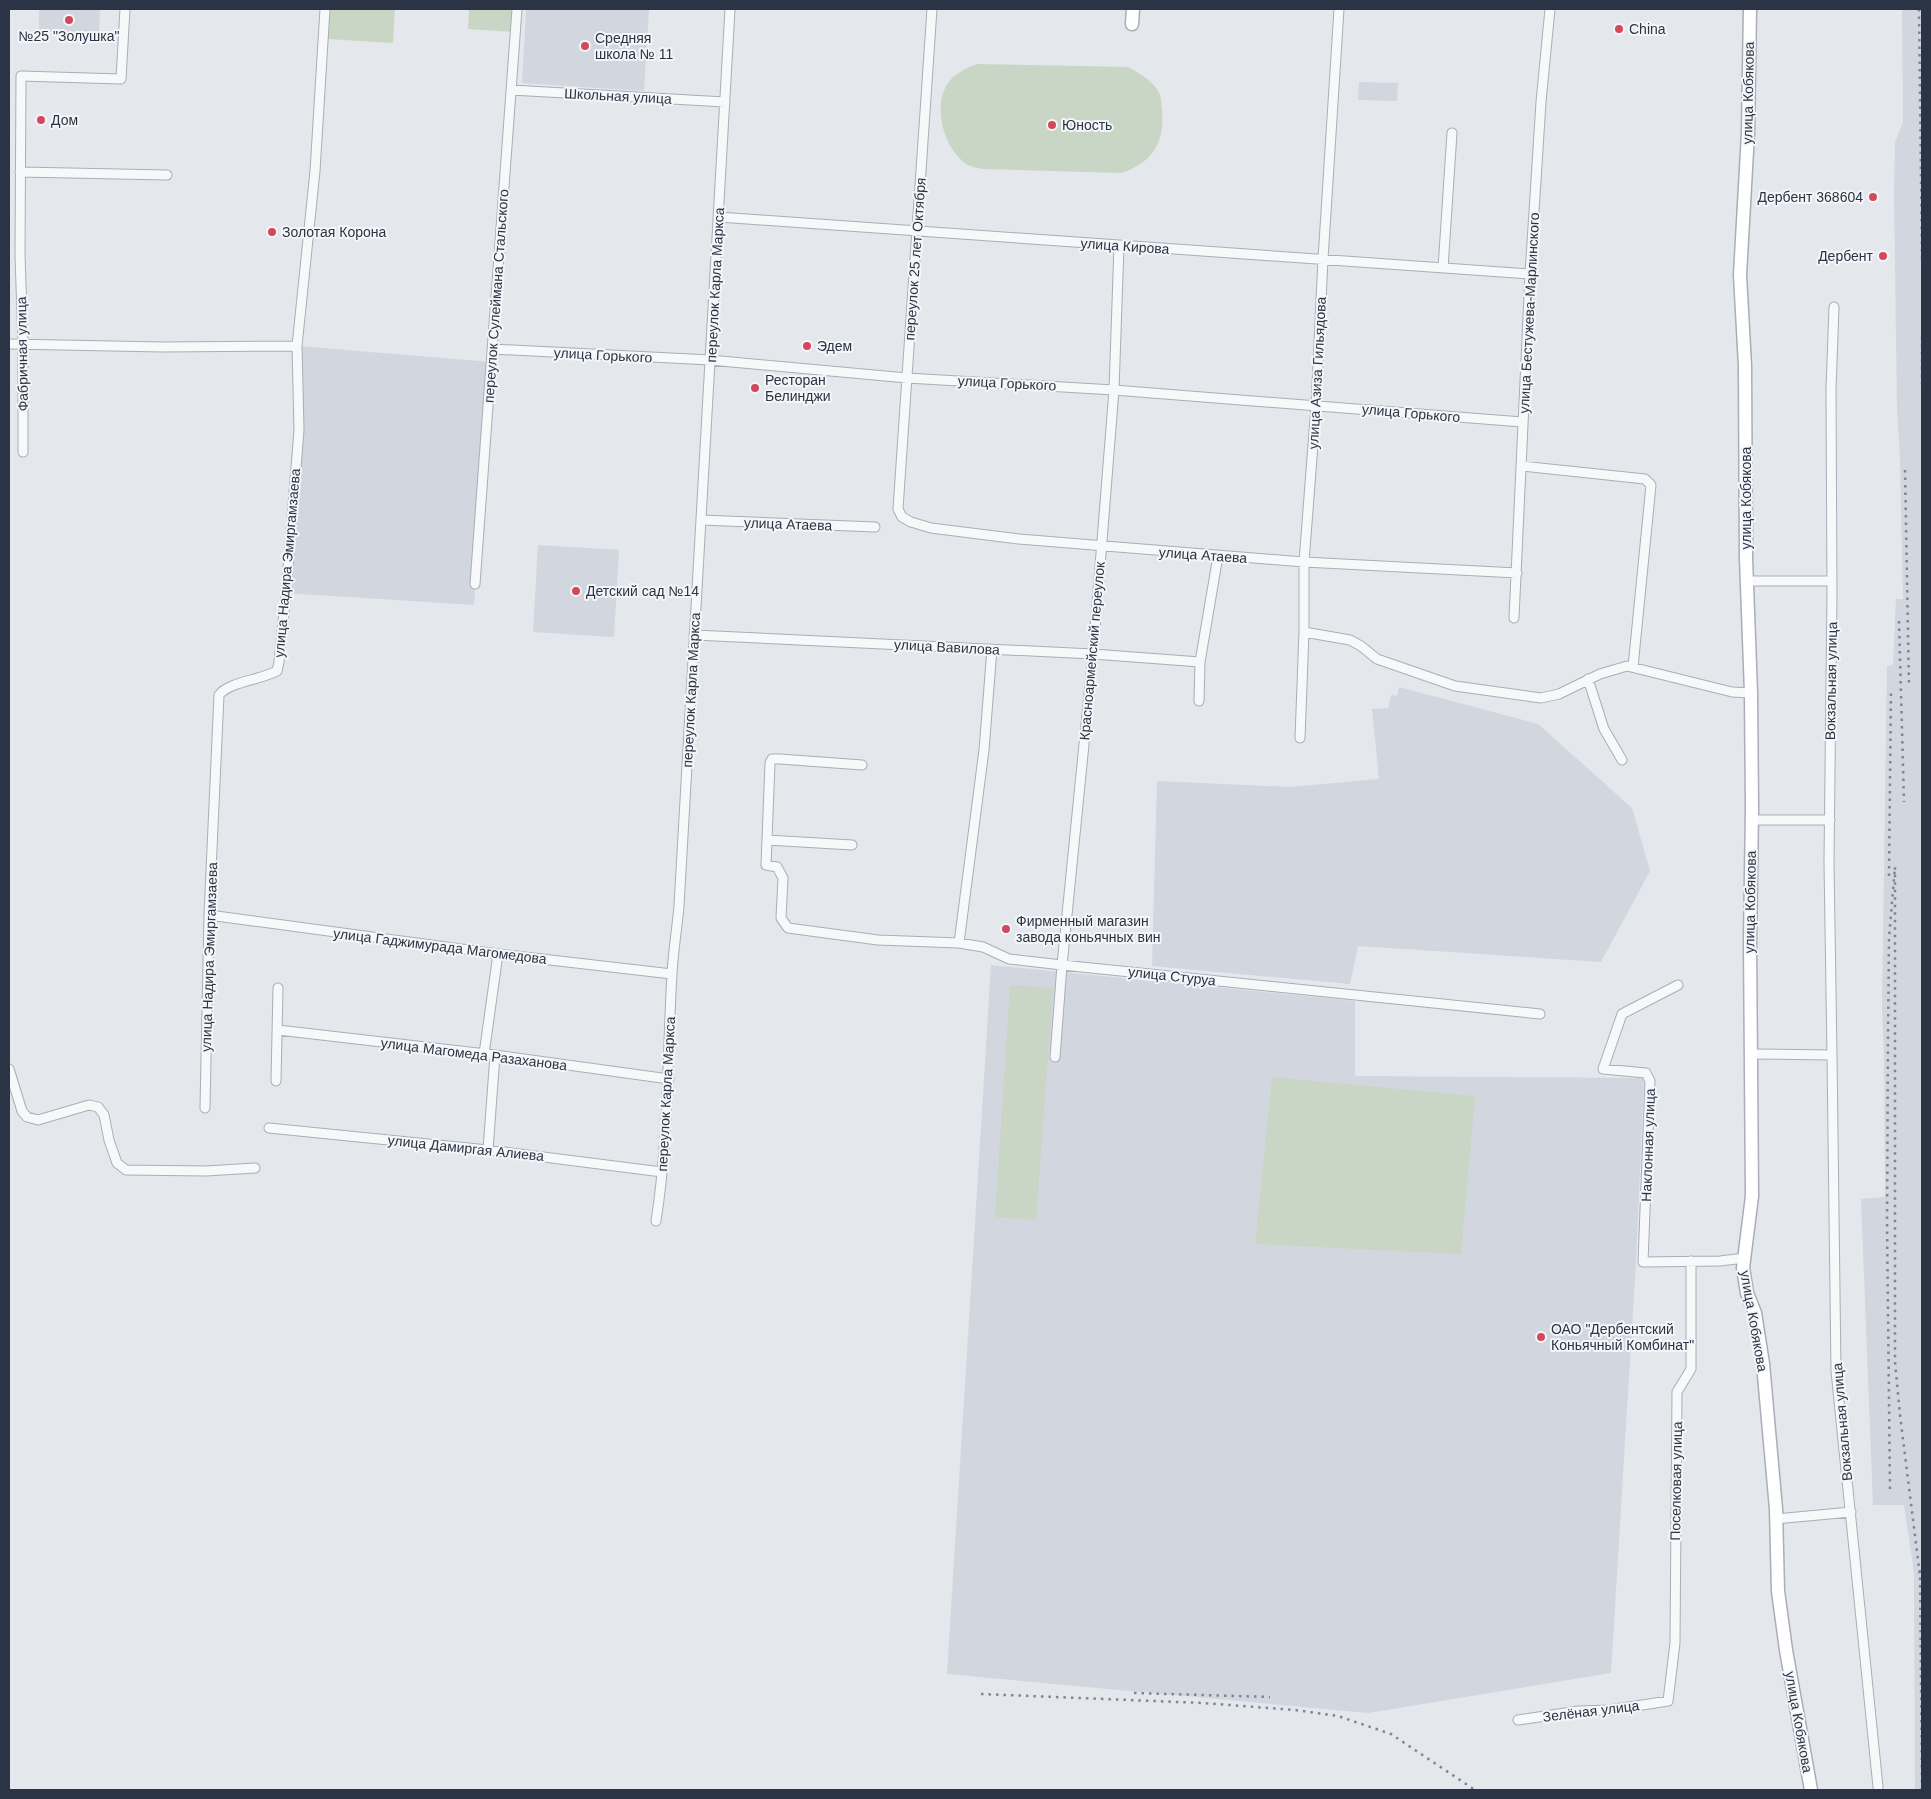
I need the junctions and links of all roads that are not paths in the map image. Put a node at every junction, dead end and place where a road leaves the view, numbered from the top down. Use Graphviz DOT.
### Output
graph roads {
  1 [pos="125,9"];
  2 [pos="324,9"];
  3 [pos="517,9"];
  4 [pos="730,9"];
  5 [pos="932,9"];
  6 [pos="1133,9"];
  7 [pos="1339,9"];
  8 [pos="1550,9"];
  9 [pos="1744,9"];
  10 [pos="1750,9"];
  11 [pos="1132,24"];
  12 [pos="511,90"];
  13 [pos="725,102"];
  14 [pos="1452,134"];
  15 [pos="20,172"];
  16 [pos="167,175"];
  17 [pos="719,216"];
  18 [pos="918,230"];
  19 [pos="1119,246"];
  20 [pos="1323,259"];
  21 [pos="1443,268"];
  22 [pos="1530,274"];
  23 [pos="1834,307"];
  24 [pos="9,344"];
  25 [pos="23,344"];
  26 [pos="297,346"];
  27 [pos="492,349"];
  28 [pos="710,360"];
  29 [pos="907,378"];
  30 [pos="1114,390"];
  31 [pos="1316,406"];
  32 [pos="1522,422"];
  33 [pos="23,452"];
  34 [pos="1521,466"];
  35 [pos="898,509"];
  36 [pos="701,520"];
  37 [pos="875,527"];
  38 [pos="1101,547"];
  39 [pos="1218,556"];
  40 [pos="1304,562"];
  41 [pos="1517,573"];
  42 [pos="1746,581"];
  43 [pos="1832,581"];
  44 [pos="475,584"];
  45 [pos="1514,618"];
  46 [pos="1304,632"];
  47 [pos="694,635"];
  48 [pos="992,649"];
  49 [pos="1093,654"];
  50 [pos="1200,662"];
  51 [pos="1633,667"];
  52 [pos="1588,679"];
  53 [pos="1751,693"];
  54 [pos="1198,701"];
  55 [pos="1300,738"];
  56 [pos="1622,760"];
  57 [pos="862,766"];
  58 [pos="1751,820"];
  59 [pos="1830,820"];
  60 [pos="767,840"];
  61 [pos="852,845"];
  62 [pos="209,915"];
  63 [pos="958,943"];
  64 [pos="498,954"];
  65 [pos="1062,965"];
  66 [pos="672,974"];
  67 [pos="1678,985"];
  68 [pos="278,988"];
  69 [pos="1540,1014"];
  70 [pos="278,1030"];
  71 [pos="484,1054"];
  72 [pos="1751,1054"];
  73 [pos="495,1055"];
  74 [pos="1832,1055"];
  75 [pos="1056,1057"];
  76 [pos="9,1069"];
  77 [pos="669,1079"];
  78 [pos="276,1081"];
  79 [pos="205,1108"];
  80 [pos="269,1128"];
  81 [pos="488,1150"];
  82 [pos="255,1168"];
  83 [pos="662,1172"];
  84 [pos="656,1220"];
  85 [pos="1745,1258"];
  86 [pos="1692,1261"];
  87 [pos="1851,1512"];
  88 [pos="1776,1519"];
  89 [pos="1665,1701"];
  90 [pos="1518,1720"];
  91 [pos="1878,1787"];
  92 [pos="1812,1790"];
  1 -- 15 [label="street, Фабричная улица"];
  2 -- 26 [label="street, улица Надира Эмиргамзаева"];
  3 -- 12 [label="street, переулок Сулеймана Стальского"];
  4 -- 13 [label="street, переулок Карла Маркса"];
  5 -- 18 [label="street, переулок 25 лет Октября"];
  6 -- 11 [label="street"];
  7 -- 20 [label="street, улица Азиза Гильядова"];
  8 -- 22 [label="street, улица Бестужева-Марлинского"];
  9 -- 10 [label="street"];
  10 -- 42 [label="street, улица Кобякова"];
  12 -- 13 [label="street, Школьная улица"];
  12 -- 27 [label="street, переулок Сулеймана Стальского"];
  13 -- 17 [label="street, переулок Карла Маркса"];
  14 -- 21 [label="street"];
  15 -- 16 [label="street"];
  15 -- 25 [label="street, Фабричная улица"];
  17 -- 18 [label="street, улица Кирова"];
  17 -- 28 [label="street, переулок Карла Маркса"];
  18 -- 19 [label="street, улица Кирова"];
  18 -- 29 [label="street, переулок 25 лет Октября"];
  19 -- 20 [label="street, улица Кирова"];
  19 -- 30 [label="street, Красноармейский переулок"];
  20 -- 21 [label="street, улица Кирова"];
  20 -- 31 [label="street, улица Азиза Гильядова"];
  21 -- 22 [label="street, улица Кирова"];
  22 -- 32 [label="street, улица Бестужева-Марлинского"];
  23 -- 43 [label="street, Вокзальная улица"];
  24 -- 25 [label="street"];
  25 -- 26 [label="street"];
  25 -- 33 [label="street, Фабричная улица"];
  26 -- 62 [label="street, улица Надира Эмиргамзаева"];
  27 -- 28 [label="street, улица Горького"];
  27 -- 44 [label="street, переулок Сулеймана Стальского"];
  28 -- 29 [label="street, улица Горького"];
  28 -- 36 [label="street, переулок Карла Маркса"];
  29 -- 30 [label="street, улица Горького"];
  29 -- 35 [label="street, переулок 25 лет Октября"];
  30 -- 31 [label="street, улица Горького"];
  30 -- 38 [label="street, Красноармейский переулок"];
  31 -- 32 [label="street, улица Горького"];
  31 -- 40 [label="street, улица Азиза Гильядова"];
  32 -- 34 [label="street, улица Бестужева-Марлинского"];
  34 -- 41 [label="street, улица Бестужева-Марлинского"];
  34 -- 51 [label="street"];
  35 -- 38 [label="street, улица Атаева"];
  36 -- 37 [label="street, улица Атаева"];
  36 -- 47 [label="street, переулок Карла Маркса"];
  38 -- 39 [label="street, улица Атаева"];
  38 -- 49 [label="street, Красноармейский переулок"];
  39 -- 40 [label="street, улица Атаева"];
  39 -- 50 [label="street"];
  40 -- 41 [label="street, улица Атаева"];
  40 -- 46 [label="street, улица Азиза Гильядова"];
  41 -- 45 [label="street, улица Бестужева-Марлинского"];
  42 -- 43 [label="street"];
  42 -- 53 [label="street, улица Кобякова"];
  43 -- 59 [label="street, Вокзальная улица"];
  46 -- 52 [label="street"];
  46 -- 55 [label="street, улица Азиза Гильядова"];
  47 -- 48 [label="street, улица Вавилова"];
  47 -- 66 [label="street, переулок Карла Маркса"];
  48 -- 49 [label="street, улица Вавилова"];
  48 -- 63 [label="street"];
  49 -- 50 [label="street, улица Вавилова"];
  49 -- 65 [label="street, Красноармейский переулок"];
  50 -- 54 [label="street"];
  51 -- 52 [label="street"];
  51 -- 53 [label="street"];
  52 -- 56 [label="street"];
  53 -- 58 [label="street, улица Кобякова"];
  57 -- 60 [label="street"];
  58 -- 59 [label="street"];
  58 -- 72 [label="street, улица Кобякова"];
  59 -- 74 [label="street, Вокзальная улица"];
  60 -- 61 [label="street"];
  60 -- 63 [label="street, улица Стуруа"];
  62 -- 64 [label="street, улица Гаджимурада Магомедова"];
  62 -- 79 [label="street, улица Надира Эмиргамзаева"];
  63 -- 65 [label="street, улица Стуруа"];
  64 -- 66 [label="street, улица Гаджимурада Магомедова"];
  64 -- 71 [label="street"];
  65 -- 69 [label="street, улица Стуруа"];
  65 -- 75 [label="street, Красноармейский переулок"];
  66 -- 77 [label="street, переулок Карла Маркса"];
  67 -- 86 [label="street, Наклонная улица"];
  68 -- 70 [label="street"];
  70 -- 71 [label="street, улица Магомеда Разаханова"];
  70 -- 78 [label="street"];
  71 -- 73 [label="street, улица Магомеда Разаханова"];
  72 -- 74 [label="street"];
  72 -- 85 [label="street, улица Кобякова"];
  73 -- 77 [label="street, улица Магомеда Разаханова"];
  73 -- 81 [label="street"];
  74 -- 87 [label="street, Вокзальная улица"];
  76 -- 82 [label="street"];
  77 -- 83 [label="street, переулок Карла Маркса"];
  80 -- 81 [label="street, улица Дамиргая Алиева"];
  81 -- 83 [label="street, улица Дамиргая Алиева"];
  83 -- 84 [label="street, переулок Карла Маркса"];
  85 -- 86 [label="street"];
  85 -- 88 [label="street, улица Кобякова"];
  86 -- 89 [label="street, Поселковая улица"];
  87 -- 88 [label="street"];
  87 -- 91 [label="street, Вокзальная улица"];
  88 -- 92 [label="street, улица Кобякова"];
  89 -- 90 [label="street, Зелёная улица"];
}
